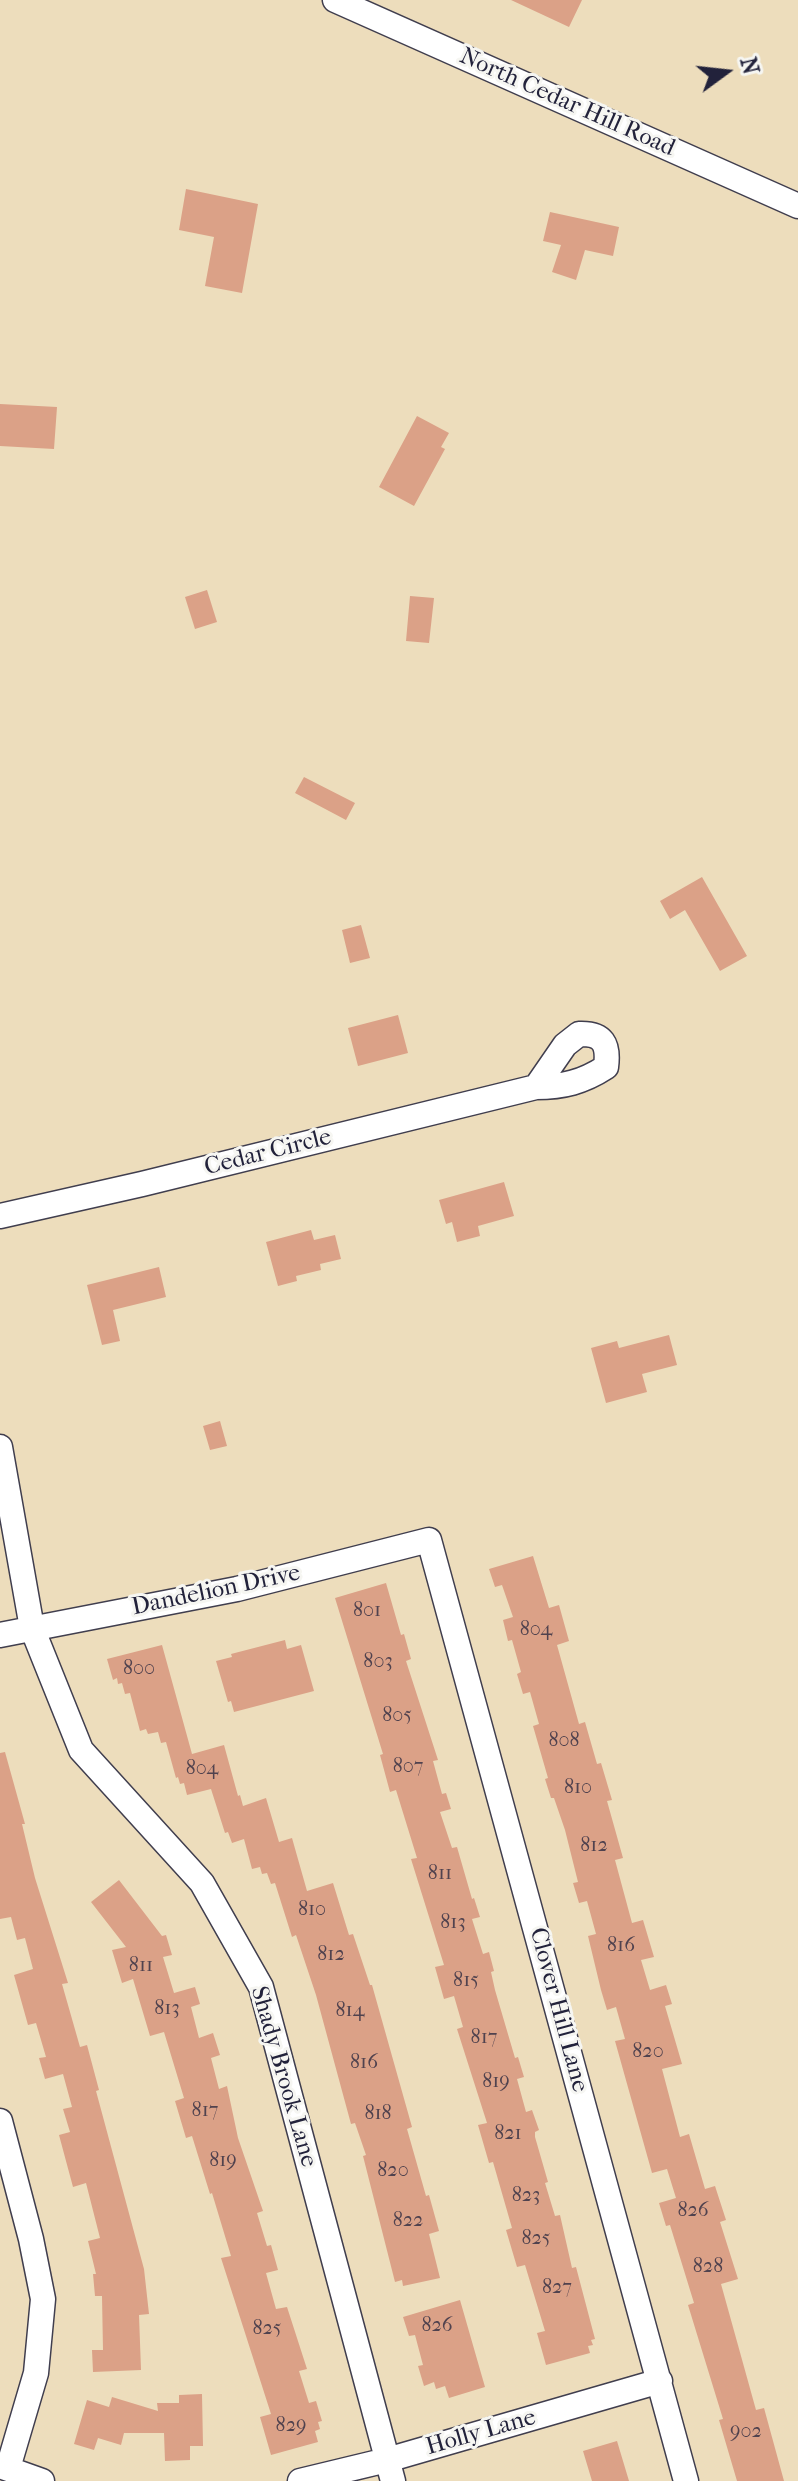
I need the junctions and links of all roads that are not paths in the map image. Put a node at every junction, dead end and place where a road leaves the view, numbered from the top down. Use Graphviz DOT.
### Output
graph roads {
  1 [pos="335,0"];
  2 [pos="798,206"];
  3 [pos="536,1087"];
  4 [pos="0,1216"];
  5 [pos="0,1447"];
  6 [pos="429,1540"];
  7 [pos="32,1628"];
  8 [pos="0,1635"];
  9 [pos="0,2121"];
  10 [pos="660,2381"];
  11 [pos="4,2467"];
  12 [pos="390,2471"];
  13 [pos="42,2481"];
  14 [pos="300,2481"];
  15 [pos="686,2481"];
  1 -- 2 [label="street, North Cedar Hill Road"];
  3 -- 4 [label="street, Cedar Circle"];
  5 -- 7 [label="street, Shady Brook Lane"];
  6 -- 7 [label="street, Dandelion Drive"];
  6 -- 10 [label="street, Clover Hill Lane"];
  7 -- 8 [label="street, Dandelion Drive"];
  7 -- 12 [label="street, Shady Brook Lane"];
  9 -- 11 [label="street"];
  10 -- 12 [label="street, Holly Lane"];
  10 -- 15 [label="street, Clover Hill Lane"];
  11 -- 13 [label="street"];
  12 -- 14 [label="street, Holly Lane"];
}
